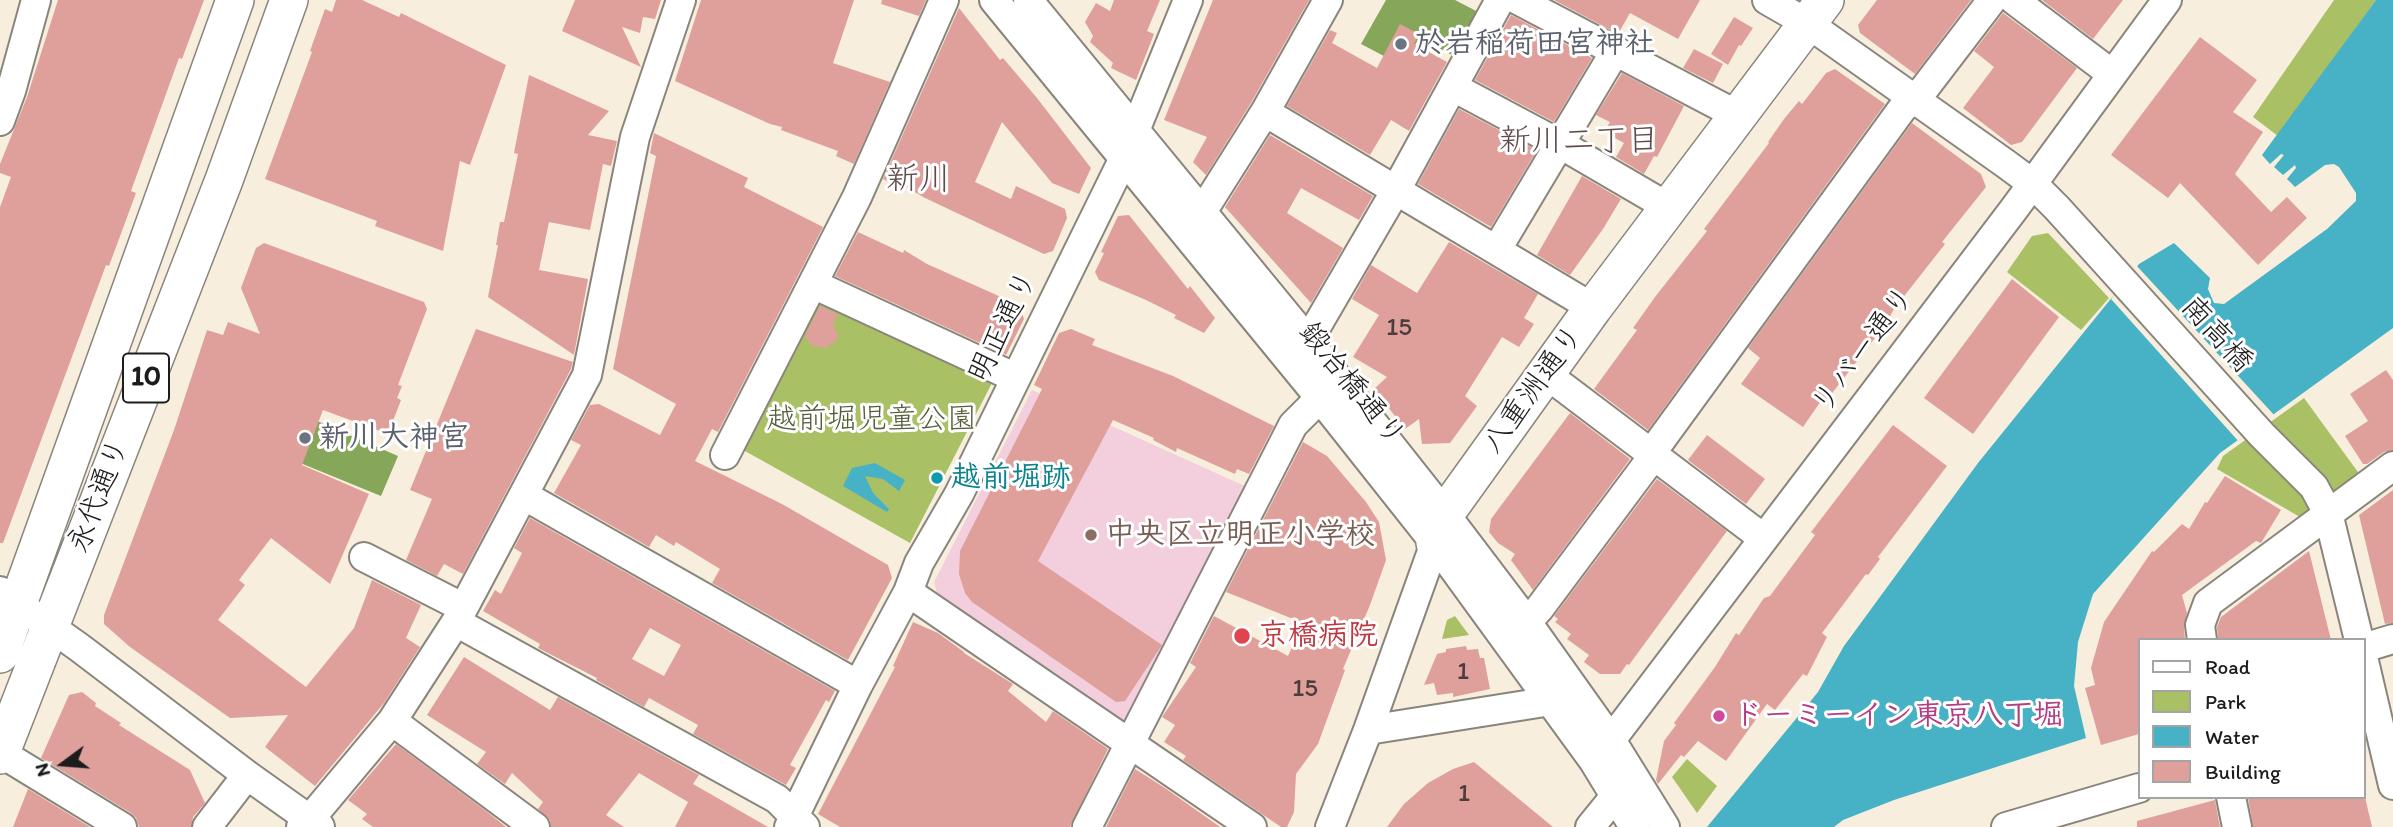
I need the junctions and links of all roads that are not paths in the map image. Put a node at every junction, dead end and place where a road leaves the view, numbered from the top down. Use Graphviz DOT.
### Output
graph roads {
  1 [pos="36,0"];
  2 [pos="235,0"];
  3 [pos="289,0"];
  4 [pos="681,0"];
  5 [pos="944,0"];
  6 [pos="994,0"];
  7 [pos="1028,0"];
  8 [pos="1188,0"];
  9 [pos="1328,0"];
  10 [pos="1500,0"];
  11 [pos="1518,0"];
  12 [pos="1767,0"];
  13 [pos="1992,0"];
  14 [pos="2014,0"];
  15 [pos="2167,0"];
  16 [pos="1816,12"];
  17 [pos="1616,50"];
  18 [pos="2112,74"];
  19 [pos="1453,87"];
  20 [pos="1914,98"];
  21 [pos="1265,112"];
  22 [pos="1737,115"];
  23 [pos="0,121"];
  24 [pos="1135,131"];
  25 [pos="1560,144"];
  26 [pos="1124,158"];
  27 [pos="2033,184"];
  28 [pos="1396,190"];
  29 [pos="1668,207"];
  30 [pos="1202,212"];
  31 [pos="1497,249"];
  32 [pos="813,284"];
  33 [pos="1593,308"];
  34 [pos="1308,341"];
  35 [pos="1546,374"];
  36 [pos="1016,378"];
  37 [pos="1320,398"];
  38 [pos="1652,454"];
  39 [pos="725,455"];
  40 [pos="2393,466"];
  41 [pos="525,496"];
  42 [pos="2328,513"];
  43 [pos="1440,529"];
  44 [pos="1763,538"];
  45 [pos="364,557"];
  46 [pos="908,592"];
  47 [pos="10,598"];
  48 [pos="459,614"];
  49 [pos="1527,622"];
  50 [pos="50,626"];
  51 [pos="2202,638"];
  52 [pos="2359,638"];
  53 [pos="2393,639"];
  54 [pos="2365,647"];
  55 [pos="0,654"];
  56 [pos="2365,666"];
  57 [pos="858,685"];
  58 [pos="1551,701"];
  59 [pos="392,721"];
  60 [pos="2378,721"];
  61 [pos="1368,730"];
  62 [pos="1611,740"];
  63 [pos="1131,742"];
  64 [pos="0,754"];
  65 [pos="247,775"];
  66 [pos="2393,785"];
  67 [pos="2138,788"];
  68 [pos="1616,795"];
  69 [pos="2231,799"];
  70 [pos="796,823"];
  71 [pos="310,824"];
  72 [pos="122,827"];
  73 [pos="208,827"];
  74 [pos="536,827"];
  75 [pos="1087,827"];
  76 [pos="1252,827"];
  77 [pos="1330,827"];
  78 [pos="1590,827"];
  79 [pos="1634,827"];
  80 [pos="1665,827"];
  81 [pos="2006,827"];
  82 [pos="2237,827"];
  1 -- 23 [label="street"];
  2 -- 47 [label="main road, 永代通り / 10"];
  3 -- 50 [label="main road, 永代通り / 10"];
  4 -- 41 [label="street"];
  5 -- 32 [label="street"];
  6 -- 26 [label="street, 鍛冶橋通り"];
  7 -- 24 [label="street, 鍛冶橋通り"];
  8 -- 24 [label="street, 明正通り"];
  9 -- 21 [label="street"];
  10 -- 19 [label="street"];
  11 -- 17 [label="street"];
  12 -- 16 [label="street, 南高橋"];
  13 -- 20 [label="street"];
  14 -- 18 [label="street"];
  15 -- 18 [label="street, リバー通り"];
  16 -- 20 [label="street, 南高橋"];
  16 -- 22 [label="main road, 八重洲通り"];
  17 -- 22 [label="street"];
  17 -- 25 [label="street"];
  18 -- 27 [label="street, リバー通り"];
  19 -- 25 [label="street"];
  19 -- 28 [label="street"];
  20 -- 27 [label="street, 南高橋"];
  20 -- 38 [label="street"];
  21 -- 28 [label="street"];
  21 -- 30 [label="street"];
  22 -- 29 [label="main road, 八重洲通り"];
  24 -- 26 [label="street, 明正通り"];
  24 -- 30 [label="street, 鍛冶橋通り"];
  25 -- 29 [label="street"];
  25 -- 31 [label="street"];
  26 -- 36 [label="street, 明正通り"];
  26 -- 37 [label="street, 鍛冶橋通り"];
  27 -- 42 [label="street, 南高橋"];
  27 -- 44 [label="street, リバー通り"];
  28 -- 31 [label="street"];
  28 -- 34 [label="street"];
  29 -- 33 [label="main road, 八重洲通り"];
  30 -- 34 [label="street, 鍛冶橋通り"];
  31 -- 33 [label="street"];
  32 -- 36 [label="street"];
  32 -- 39 [label="street"];
  33 -- 35 [label="main road, 八重洲通り"];
  34 -- 43 [label="street, 鍛冶橋通り"];
  35 -- 38 [label="street"];
  35 -- 43 [label="main road, 八重洲通り"];
  36 -- 46 [label="street, 明正通り"];
  37 -- 43 [label="street, 鍛冶橋通り"];
  37 -- 63 [label="street"];
  38 -- 44 [label="street"];
  38 -- 49 [label="street"];
  40 -- 42 [label="street"];
  41 -- 48 [label="street"];
  41 -- 57 [label="street"];
  42 -- 51 [label="street"];
  42 -- 52 [label="street, 南高橋"];
  43 -- 49 [label="street, 鍛冶橋通り"];
  43 -- 58 [label="street, 鍛冶橋通り"];
  43 -- 61 [label="street, 八重洲通り"];
  44 -- 62 [label="street, リバー通り"];
  45 -- 48 [label="street"];
  46 -- 57 [label="street, 明正通り"];
  46 -- 63 [label="street"];
  47 -- 50 [label="street"];
  47 -- 55 [label="main road, 永代通り / 10"];
  48 -- 59 [label="street"];
  48 -- 70 [label="street"];
  49 -- 62 [label="street, 鍛冶橋通り"];
  50 -- 64 [label="main road, 永代通り / 10"];
  50 -- 65 [label="street"];
  53 -- 54 [label="street"];
  56 -- 60 [label="street"];
  57 -- 70 [label="street, 明正通り"];
  58 -- 61 [label="street"];
  58 -- 68 [label="street, 鍛冶橋通り"];
  59 -- 71 [label="street"];
  59 -- 74 [label="street"];
  60 -- 66 [label="street"];
  61 -- 77 [label="street, 八重洲通り"];
  62 -- 80 [label="street, 鍛冶橋通り"];
  63 -- 75 [label="street"];
  63 -- 76 [label="street"];
  64 -- 72 [label="street"];
  65 -- 71 [label="street"];
  65 -- 73 [label="street"];
  67 -- 81 [label="street"];
  68 -- 78 [label="street"];
  68 -- 79 [label="street, 鍛冶橋通り"];
  69 -- 82 [label="street"];
}
